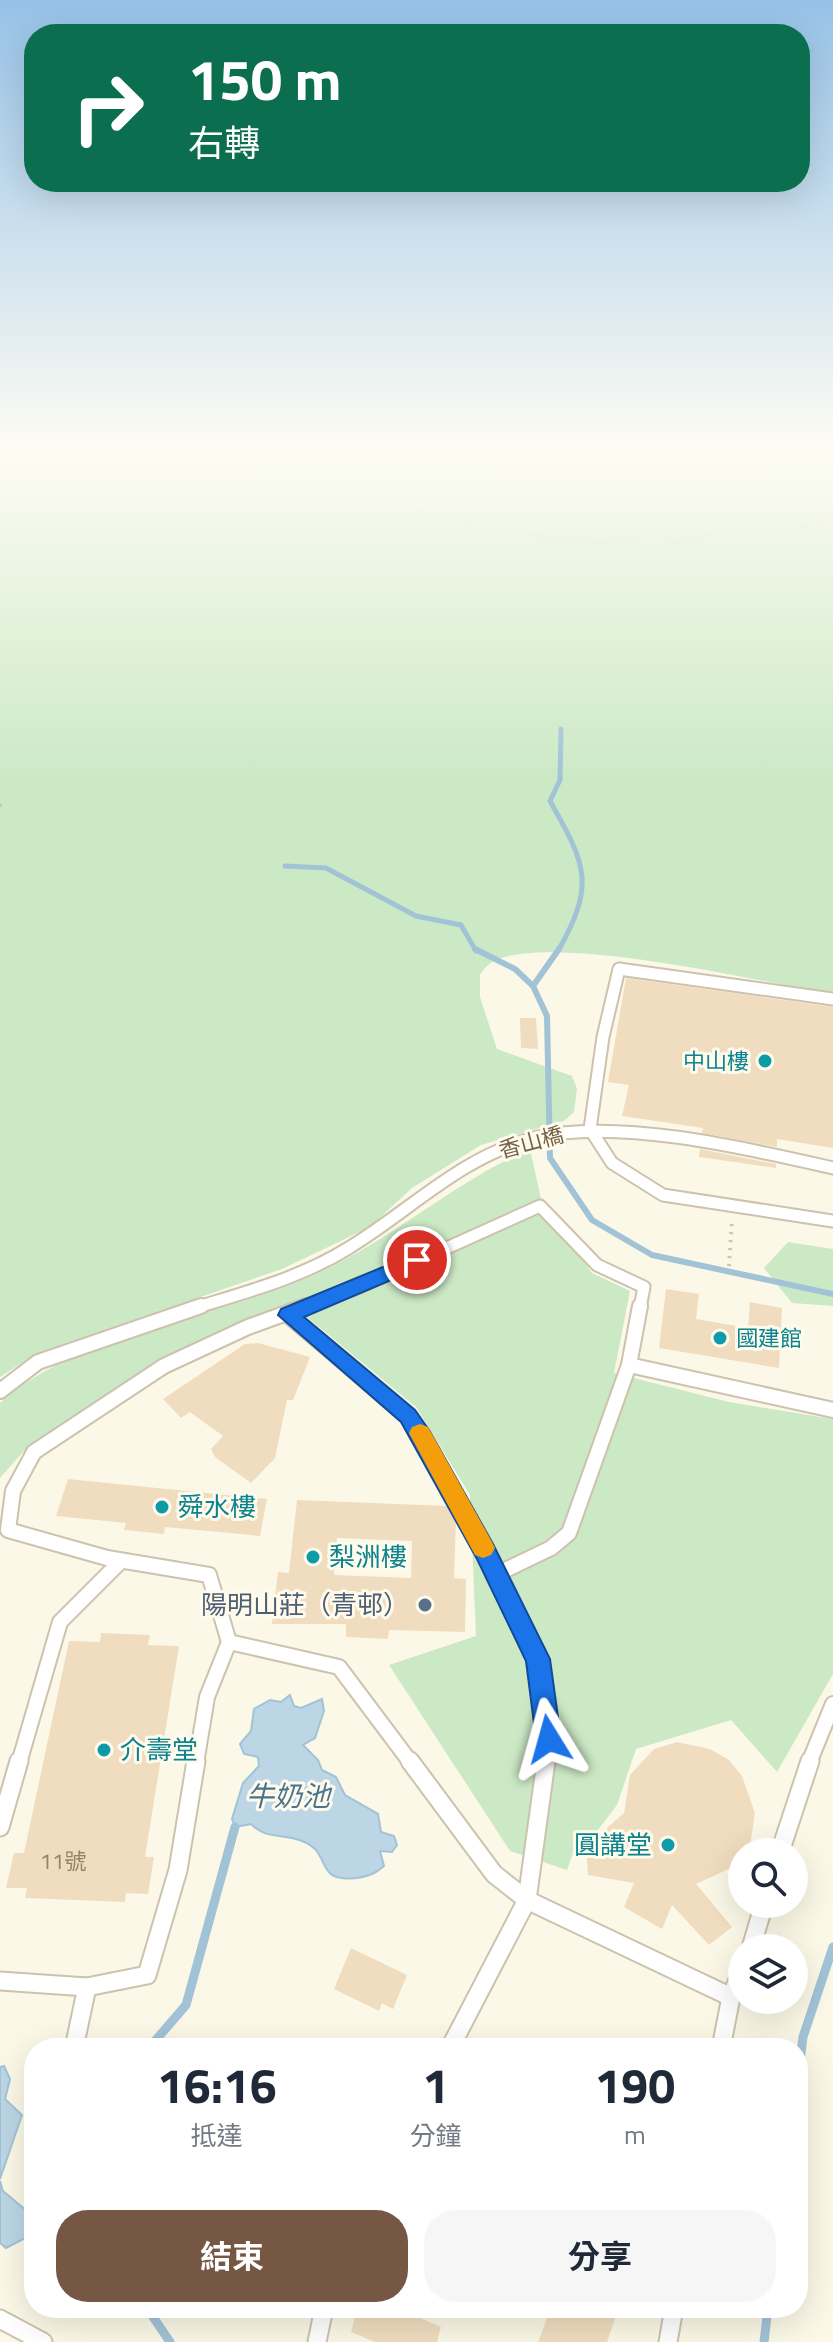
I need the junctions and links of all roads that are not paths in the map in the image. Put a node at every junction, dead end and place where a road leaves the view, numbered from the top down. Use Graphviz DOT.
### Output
graph roads {
  1 [pos="833,999"];
  2 [pos="590,1129"];
  3 [pos="833,1168"];
  4 [pos="833,1221"];
  5 [pos="288,1315"];
  6 [pos="629,1365"];
  7 [pos="0,1391"];
  8 [pos="833,1410"];
  9 [pos="4,1532"];
  10 [pos="119,1563"];
  11 [pos="497,1574"];
  12 [pos="229,1642"];
  13 [pos="833,1704"];
  14 [pos="0,1827"];
  15 [pos="784,1838"];
  16 [pos="527,1900"];
  17 [pos="0,1981"];
  18 [pos="87,1987"];
  19 [pos="728,1996"];
  20 [pos="728,2012"];
  21 [pos="76,2038"];
  22 [pos="455,2038"];
  23 [pos="723,2038"];
  24 [pos="322,2318"];
  25 [pos="672,2318"];
  26 [pos="0,2319"];
  27 [pos="43,2342"];
  28 [pos="317,2342"];
  29 [pos="668,2342"];
  1 -- 2 [label="lane"];
  2 -- 3 [label="lane, 香山橋"];
  2 -- 4 [label="lane"];
  2 -- 7 [label="lane, 香山橋"];
  5 -- 6 [label="lane"];
  5 -- 9 [label="lane"];
  5 -- 11 [label="lane"];
  6 -- 8 [label="lane"];
  6 -- 11 [label="lane"];
  9 -- 10 [label="lane"];
  10 -- 12 [label="lane"];
  10 -- 14 [label="lane"];
  11 -- 16 [label="lane"];
  12 -- 16 [label="lane"];
  12 -- 18 [label="lane"];
  13 -- 15 [label="lane"];
  16 -- 19 [label="lane"];
  16 -- 22 [label="lane"];
  17 -- 18 [label="lane"];
  18 -- 21 [label="lane"];
  20 -- 23 [label="lane"];
  24 -- 28 [label="lane"];
  25 -- 29 [label="lane"];
  26 -- 27 [label="lane"];
}
